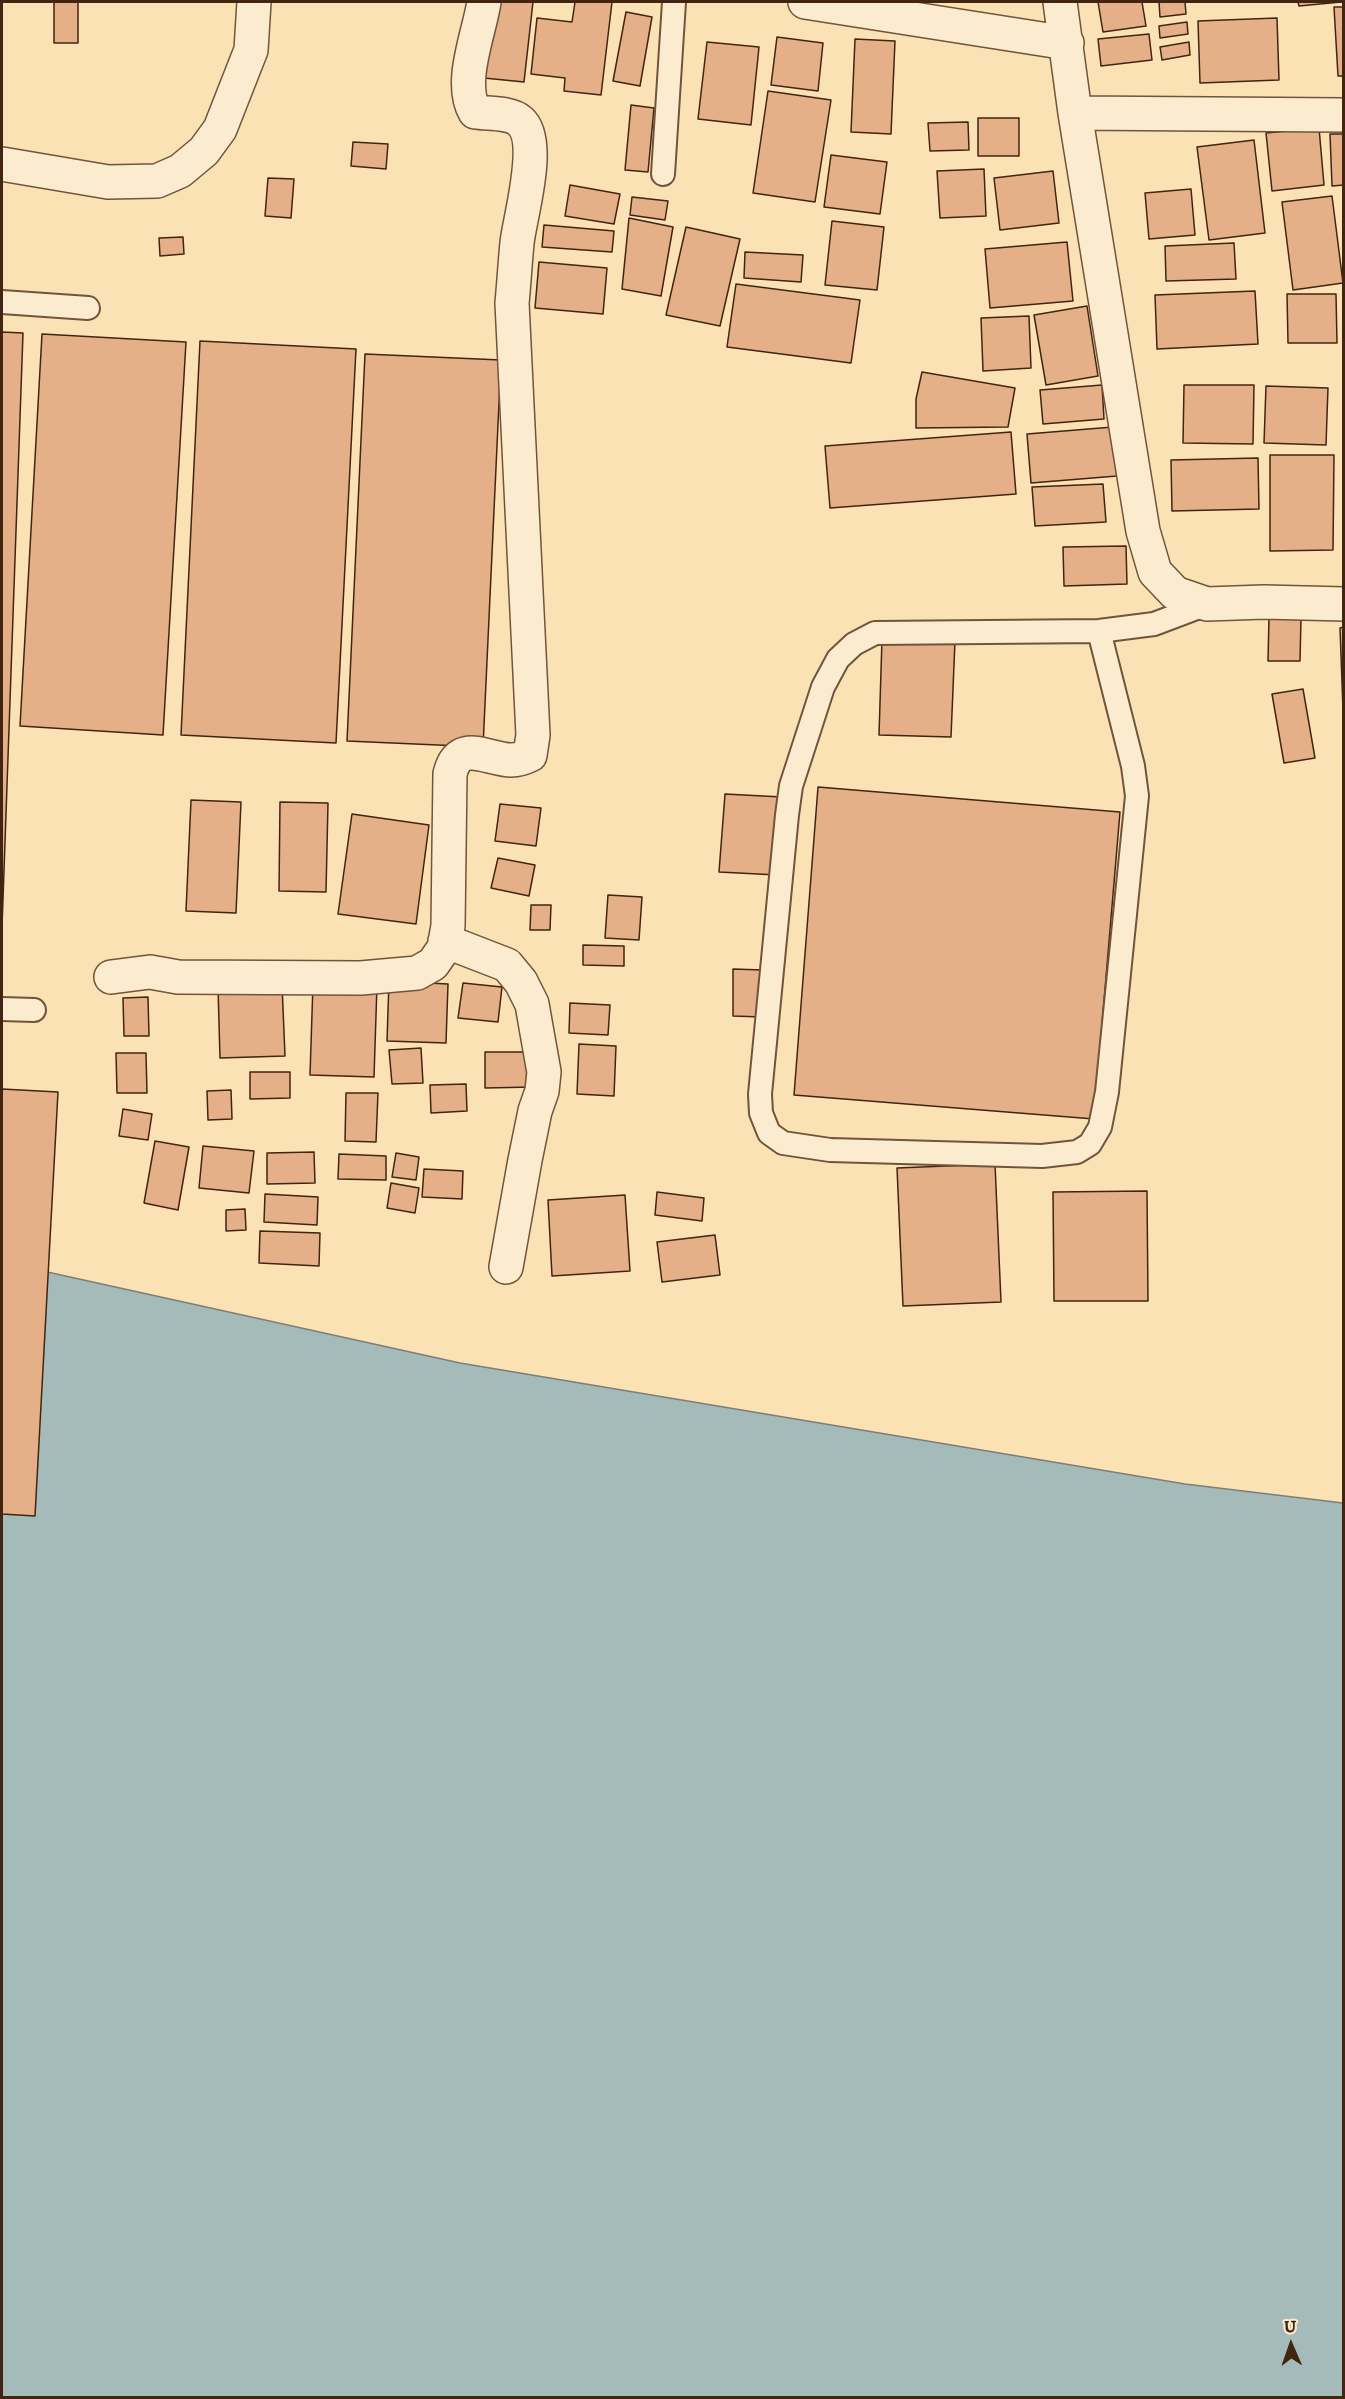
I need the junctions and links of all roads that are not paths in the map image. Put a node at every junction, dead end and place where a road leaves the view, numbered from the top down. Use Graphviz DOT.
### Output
graph roads {
  1 [pos="254,2"];
  2 [pos="484,2"];
  3 [pos="675,2"];
  4 [pos="806,2"];
  5 [pos="1060,2"];
  6 [pos="1067,43"];
  7 [pos="1075,113"];
  8 [pos="1344,115"];
  9 [pos="2,164"];
  10 [pos="663,174"];
  11 [pos="2,302"];
  12 [pos="88,308"];
  13 [pos="1207,604"];
  14 [pos="1344,604"];
  15 [pos="1099,631"];
  16 [pos="445,941"];
  17 [pos="111,977"];
  18 [pos="2,1009"];
  19 [pos="34,1010"];
  20 [pos="506,1267"];
  1 -- 9 [label="street"];
  2 -- 16 [label="street"];
  3 -- 10 [label="lane"];
  4 -- 6 [label="street"];
  5 -- 6 [label="street"];
  6 -- 7 [label="street"];
  7 -- 8 [label="street"];
  7 -- 13 [label="street"];
  11 -- 12 [label="lane"];
  13 -- 14 [label="street"];
  13 -- 15 [label="lane"];
  15 -- 15 [label="lane"];
  16 -- 17 [label="street"];
  16 -- 20 [label="street"];
  18 -- 19 [label="lane"];
}
